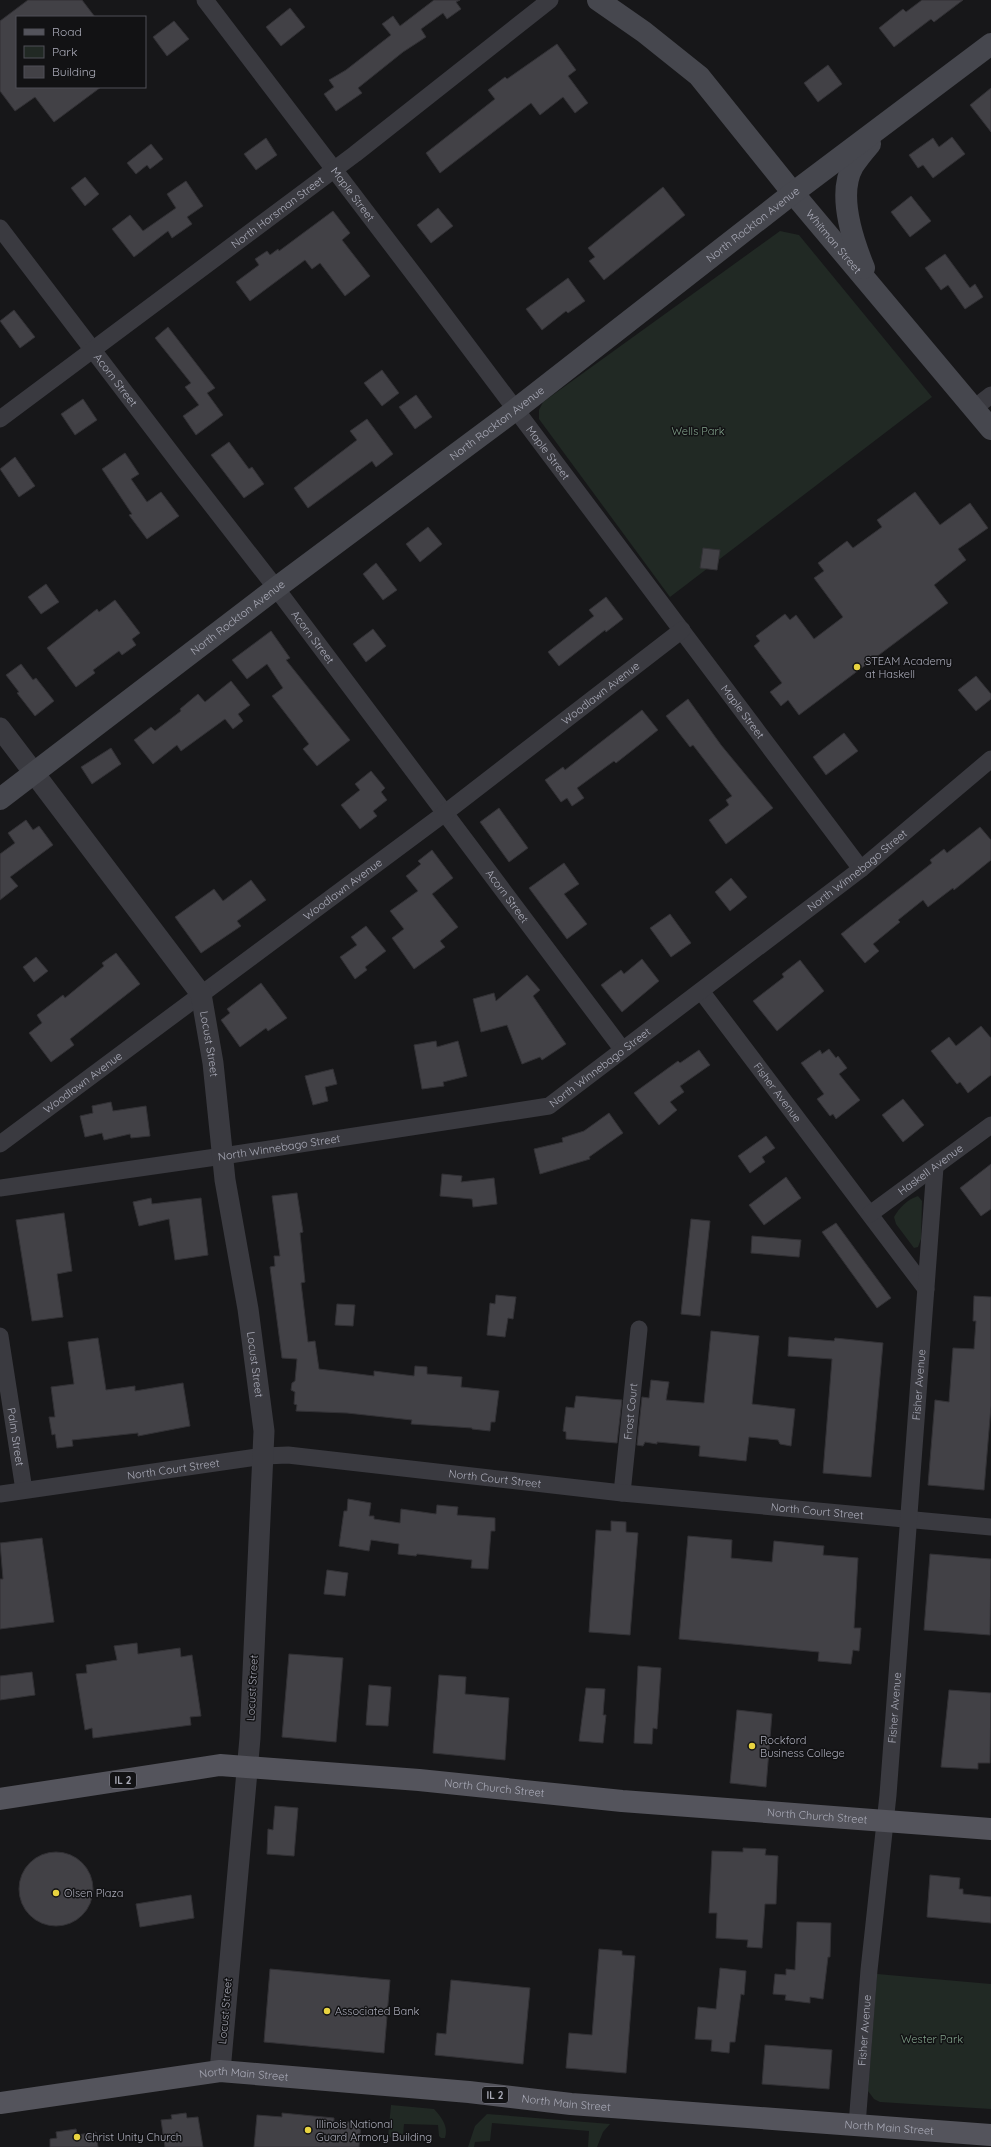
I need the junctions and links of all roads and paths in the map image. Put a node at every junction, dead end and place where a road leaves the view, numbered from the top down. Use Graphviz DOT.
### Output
graph roads {
  1 [pos="205,0"];
  2 [pos="550,0"];
  3 [pos="598,0"];
  4 [pos="991,44"];
  5 [pos="885,124"];
  6 [pos="334,169"];
  7 [pos="793,193"];
  8 [pos="0,228"];
  9 [pos="871,286"];
  10 [pos="93,350"];
  11 [pos="991,395"];
  12 [pos="973,409"];
  13 [pos="515,410"];
  14 [pos="0,419"];
  15 [pos="991,429"];
  16 [pos="276,588"];
  17 [pos="682,630"];
  18 [pos="0,728"];
  19 [pos="991,759"];
  20 [pos="34,772"];
  21 [pos="0,799"];
  22 [pos="445,813"];
  23 [pos="861,869"];
  24 [pos="701,992"];
  25 [pos="201,994"];
  26 [pos="622,1049"];
  27 [pos="991,1125"];
  28 [pos="0,1144"];
  29 [pos="223,1156"];
  30 [pos="935,1167"];
  31 [pos="0,1188"];
  32 [pos="870,1214"];
  33 [pos="926,1289"];
  34 [pos="639,1329"];
  35 [pos="0,1336"];
  36 [pos="264,1456"];
  37 [pos="24,1490"];
  38 [pos="622,1493"];
  39 [pos="0,1494"];
  40 [pos="907,1520"];
  41 [pos="991,1527"];
  42 [pos="246,1766"];
  43 [pos="0,1799"];
  44 [pos="886,1822"];
  45 [pos="991,1829"];
  46 [pos="220,2071"];
  47 [pos="0,2102"];
  48 [pos="857,2125"];
  49 [pos="991,2135"];
  1 -- 6 [label="street, Maple Street"];
  2 -- 6 [label="street, North Horsman Street"];
  3 -- 7 [label="main road, Whitman Street"];
  4 -- 5 [label="main road, North Rockton Avenue"];
  5 -- 7 [label="main road, North Rockton Avenue"];
  5 -- 9 [label="main road"];
  6 -- 10 [label="street, North Horsman Street"];
  6 -- 13 [label="street, Maple Street"];
  7 -- 9 [label="main road, Whitman Street"];
  7 -- 13 [label="main road, North Rockton Avenue"];
  8 -- 10 [label="street, Acorn Street"];
  9 -- 12 [label="main road, Whitman Street"];
  10 -- 14 [label="street, North Horsman Street"];
  10 -- 16 [label="street, Acorn Street"];
  11 -- 12 [label="street"];
  12 -- 15 [label="main road, Whitman Street"];
  13 -- 16 [label="main road, North Rockton Avenue"];
  13 -- 17 [label="street, Maple Street"];
  16 -- 20 [label="main road, North Rockton Avenue"];
  16 -- 22 [label="street, Acorn Street"];
  17 -- 22 [label="street, Woodlawn Avenue"];
  17 -- 23 [label="street, Maple Street"];
  18 -- 20 [label="street, Locust Street"];
  19 -- 23 [label="street, North Winnebago Street"];
  20 -- 21 [label="main road, North Rockton Avenue"];
  20 -- 25 [label="street, Locust Street"];
  22 -- 25 [label="street, Woodlawn Avenue"];
  22 -- 26 [label="street, Acorn Street"];
  23 -- 24 [label="street, North Winnebago Street"];
  24 -- 26 [label="street, North Winnebago Street"];
  24 -- 32 [label="street, Fisher Avenue"];
  25 -- 28 [label="street, Woodlawn Avenue"];
  25 -- 29 [label="street, Locust Street"];
  26 -- 29 [label="street, North Winnebago Street"];
  27 -- 30 [label="street, Haskell Avenue"];
  29 -- 31 [label="street, North Winnebago Street"];
  29 -- 36 [label="street, Locust Street"];
  30 -- 32 [label="street, Haskell Avenue"];
  30 -- 33 [label="street, Fisher Avenue"];
  32 -- 33 [label="street, Fisher Avenue"];
  33 -- 40 [label="street, Fisher Avenue"];
  34 -- 38 [label="street, Frost Court"];
  35 -- 37 [label="street, Palm Street"];
  36 -- 37 [label="street, North Court Street"];
  36 -- 38 [label="street, North Court Street"];
  36 -- 42 [label="street, Locust Street"];
  37 -- 39 [label="street, North Court Street"];
  38 -- 40 [label="street, North Court Street"];
  40 -- 41 [label="street, North Court Street"];
  40 -- 44 [label="street, Fisher Avenue"];
  42 -- 43 [label="main road, North Church Street / IL 2"];
  42 -- 44 [label="main road, North Church Street / IL 2"];
  42 -- 46 [label="street, Locust Street"];
  44 -- 45 [label="main road, North Church Street / IL 2"];
  44 -- 48 [label="street, Fisher Avenue"];
  46 -- 47 [label="main road, North Main Street / IL 2"];
  46 -- 48 [label="main road, North Main Street / IL 2"];
  48 -- 49 [label="main road, North Main Street / IL 2"];
}
